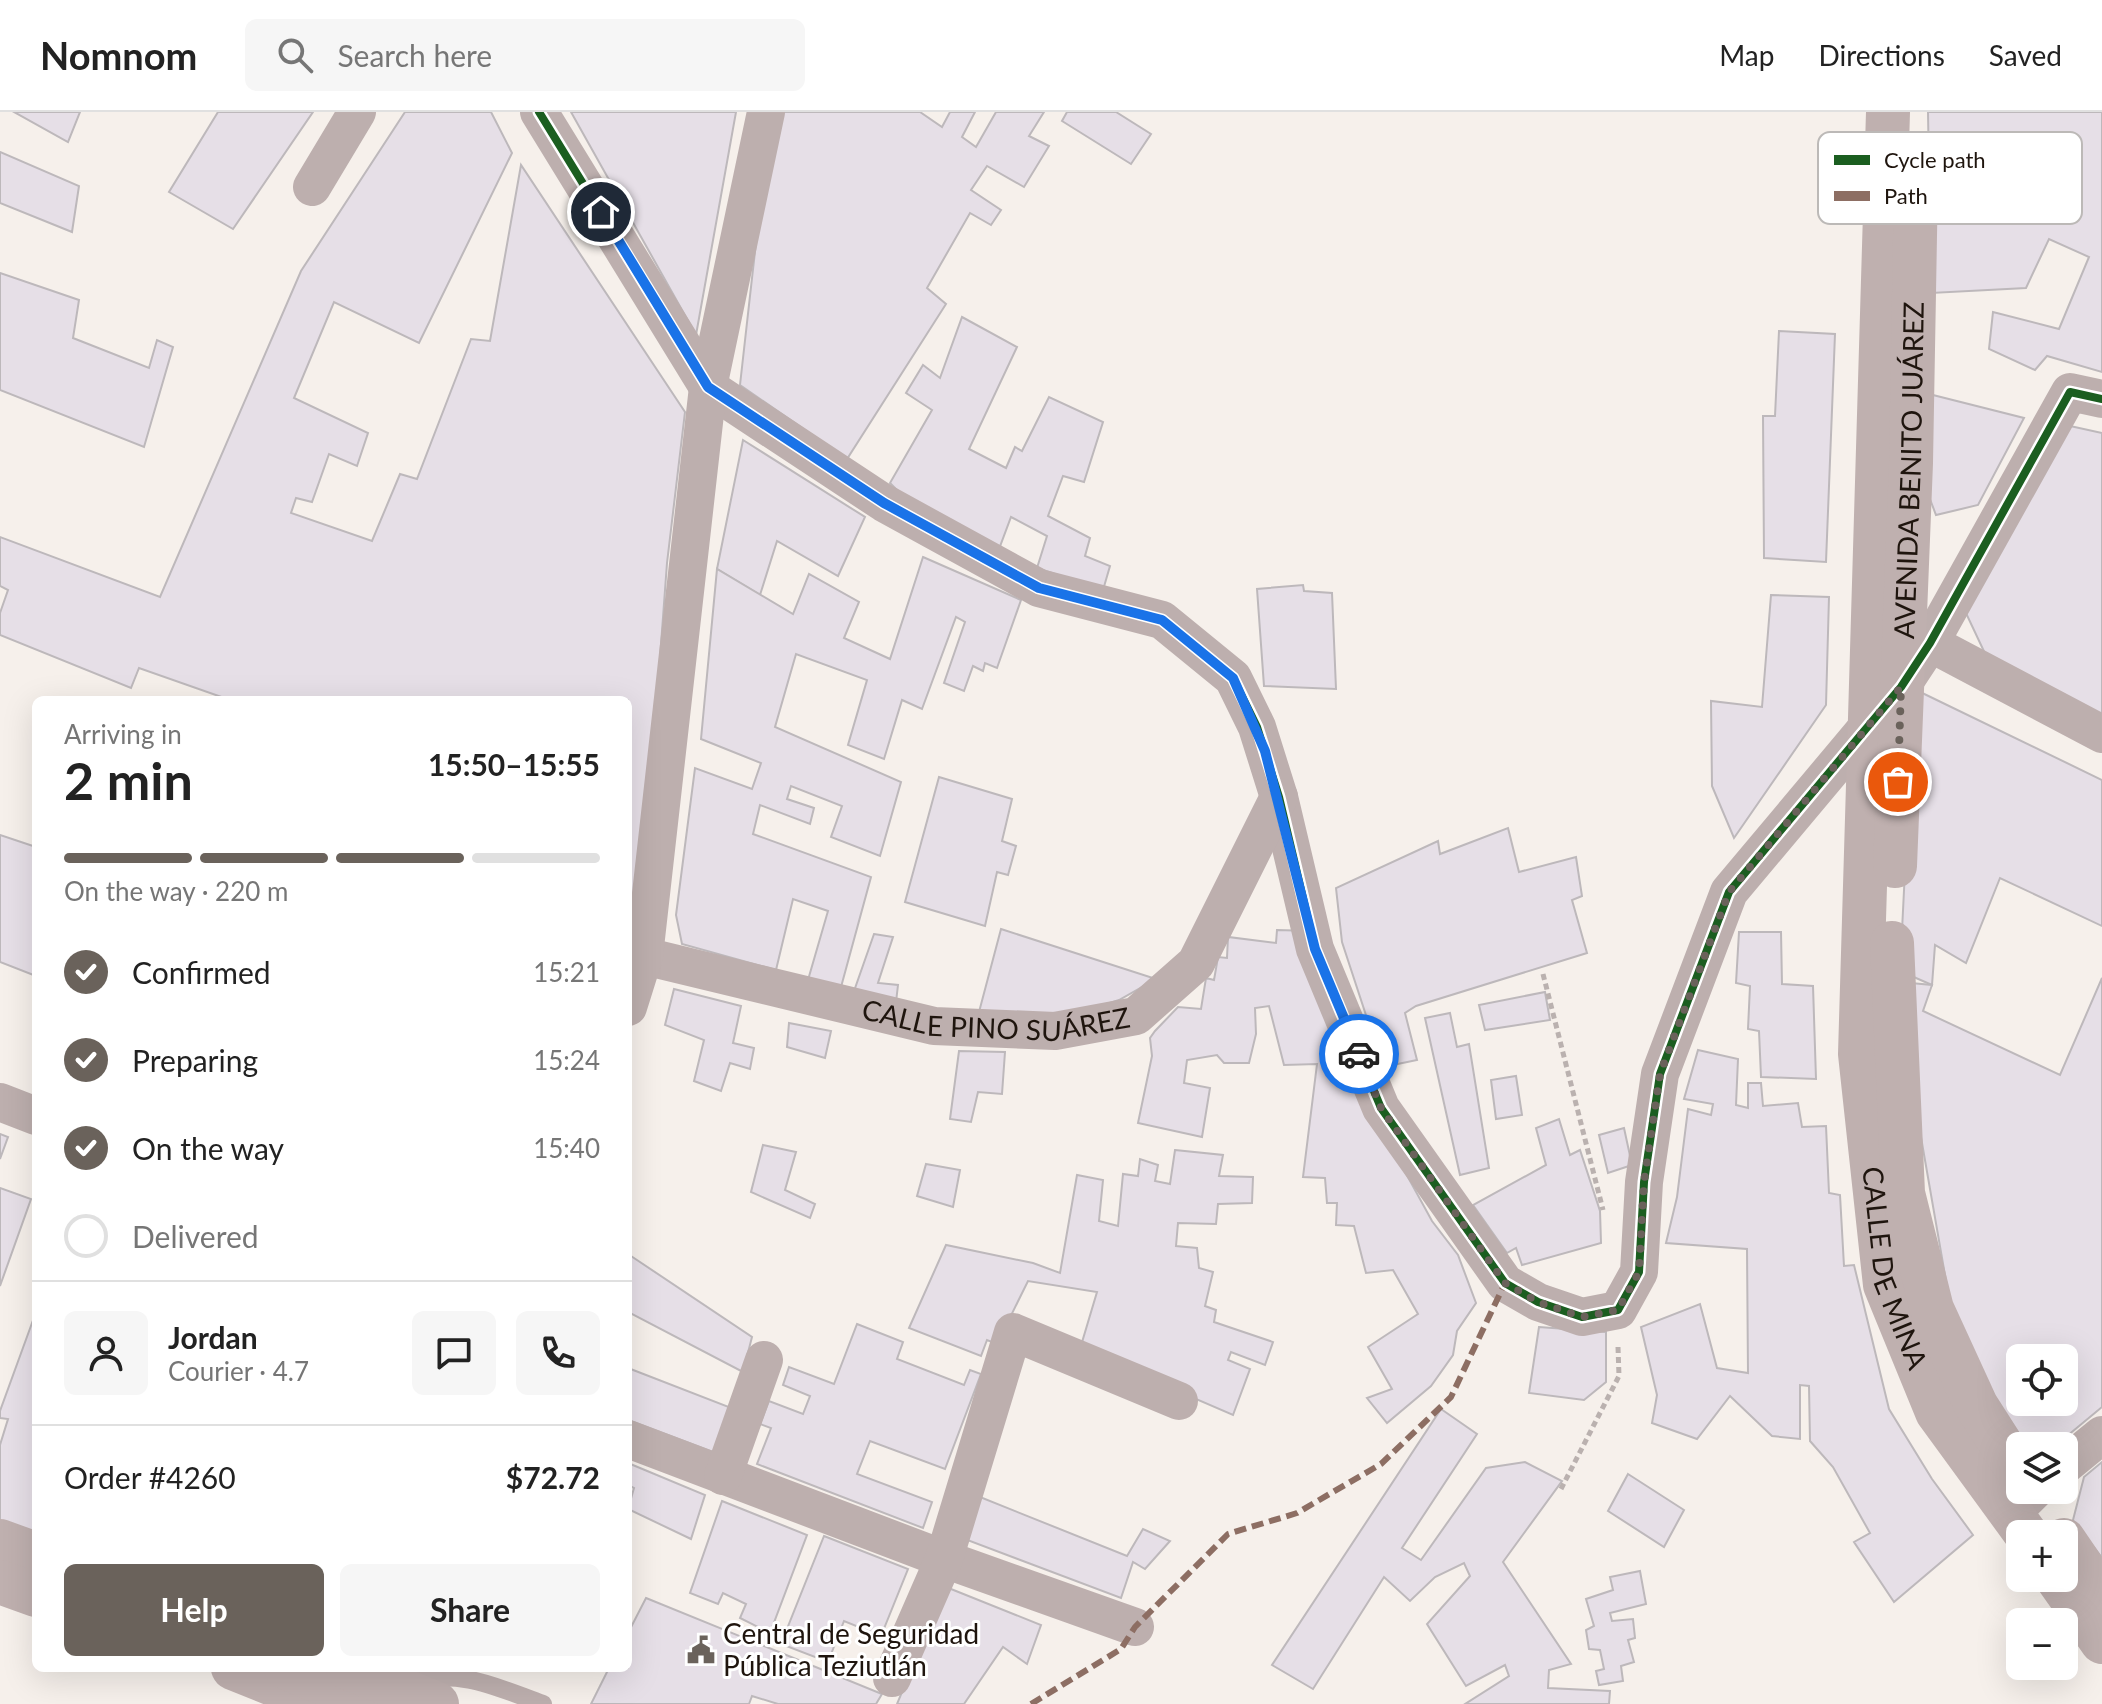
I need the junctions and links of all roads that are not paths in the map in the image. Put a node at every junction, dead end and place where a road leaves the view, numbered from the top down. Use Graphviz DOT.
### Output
graph roads {
  1 [pos="357,112"];
  2 [pos="539,112"];
  3 [pos="766,112"];
  4 [pos="1888,112"];
  5 [pos="1917,112"];
  6 [pos="1887,132"];
  7 [pos="1917,132"];
  8 [pos="312,187"];
  9 [pos="1884,224"];
  10 [pos="1915,224"];
  11 [pos="708,387"];
  12 [pos="2102,399"];
  13 [pos="1930,643"];
  14 [pos="1901,687"];
  15 [pos="1867,728"];
  16 [pos="2102,734"];
  17 [pos="1279,797"];
  18 [pos="644,956"];
  19 [pos="1877,971"];
  20 [pos="632,994"];
  21 [pos="0,1102"];
  22 [pos="32,1114"];
  23 [pos="764,1360"];
  24 [pos="1179,1401"];
  25 [pos="2102,1435"];
  26 [pos="632,1441"];
  27 [pos="2078,1455"];
  28 [pos="2006,1472"];
  29 [pos="723,1476"];
  30 [pos="0,1541"];
  31 [pos="32,1553"];
  32 [pos="944,1559"];
  33 [pos="0,1561"];
  34 [pos="2078,1561"];
  35 [pos="32,1573"];
  36 [pos="0,1582"];
  37 [pos="2067,1592"];
  38 [pos="32,1594"];
  39 [pos="2102,1596"];
  40 [pos="1135,1627"];
  41 [pos="2102,1642"];
  42 [pos="243,1672"];
  43 [pos="307,1672"];
  44 [pos="892,1678"];
  45 [pos="376,1685"];
  46 [pos="321,1704"];
  47 [pos="437,1704"];
  48 [pos="543,1704"];
  1 -- 8 [label="street"];
  2 -- 11 [label="street"];
  3 -- 11 [label="street"];
  4 -- 6 [label="main road, AVENIDA BENITO JUÁREZ"];
  5 -- 7 [label="main road, AVENIDA BENITO JUÁREZ"];
  9 -- 15 [label="main road, AVENIDA BENITO JUÁREZ"];
  10 -- 14 [label="main road, AVENIDA BENITO JUÁREZ"];
  11 -- 17 [label="street"];
  11 -- 18 [label="street"];
  12 -- 13 [label="street"];
  13 -- 14 [label="street"];
  13 -- 16 [label="street"];
  14 -- 15 [label="street"];
  14 -- 19 [label="main road, AVENIDA BENITO JUÁREZ"];
  15 -- 17 [label="street"];
  15 -- 19 [label="main road, AVENIDA BENITO JUÁREZ"];
  17 -- 18 [label="street, CALLE PINO SUÁREZ"];
  18 -- 20 [label="street"];
  19 -- 28 [label="main road, CALLE DE MINA"];
  21 -- 22 [label="street"];
  23 -- 29 [label="street"];
  24 -- 32 [label="street"];
  25 -- 27 [label="street"];
  26 -- 29 [label="street"];
  29 -- 32 [label="street"];
  30 -- 31 [label="main road"];
  32 -- 40 [label="street"];
  32 -- 44 [label="street"];
  33 -- 35 [label="main road"];
  34 -- 39 [label="main road"];
  36 -- 38 [label="main road"];
  37 -- 41 [label="main road"];
  42 -- 46 [label="main road"];
  43 -- 45 [label="main road"];
  45 -- 47 [label="main road"];
  45 -- 48 [label="lane"];
}
